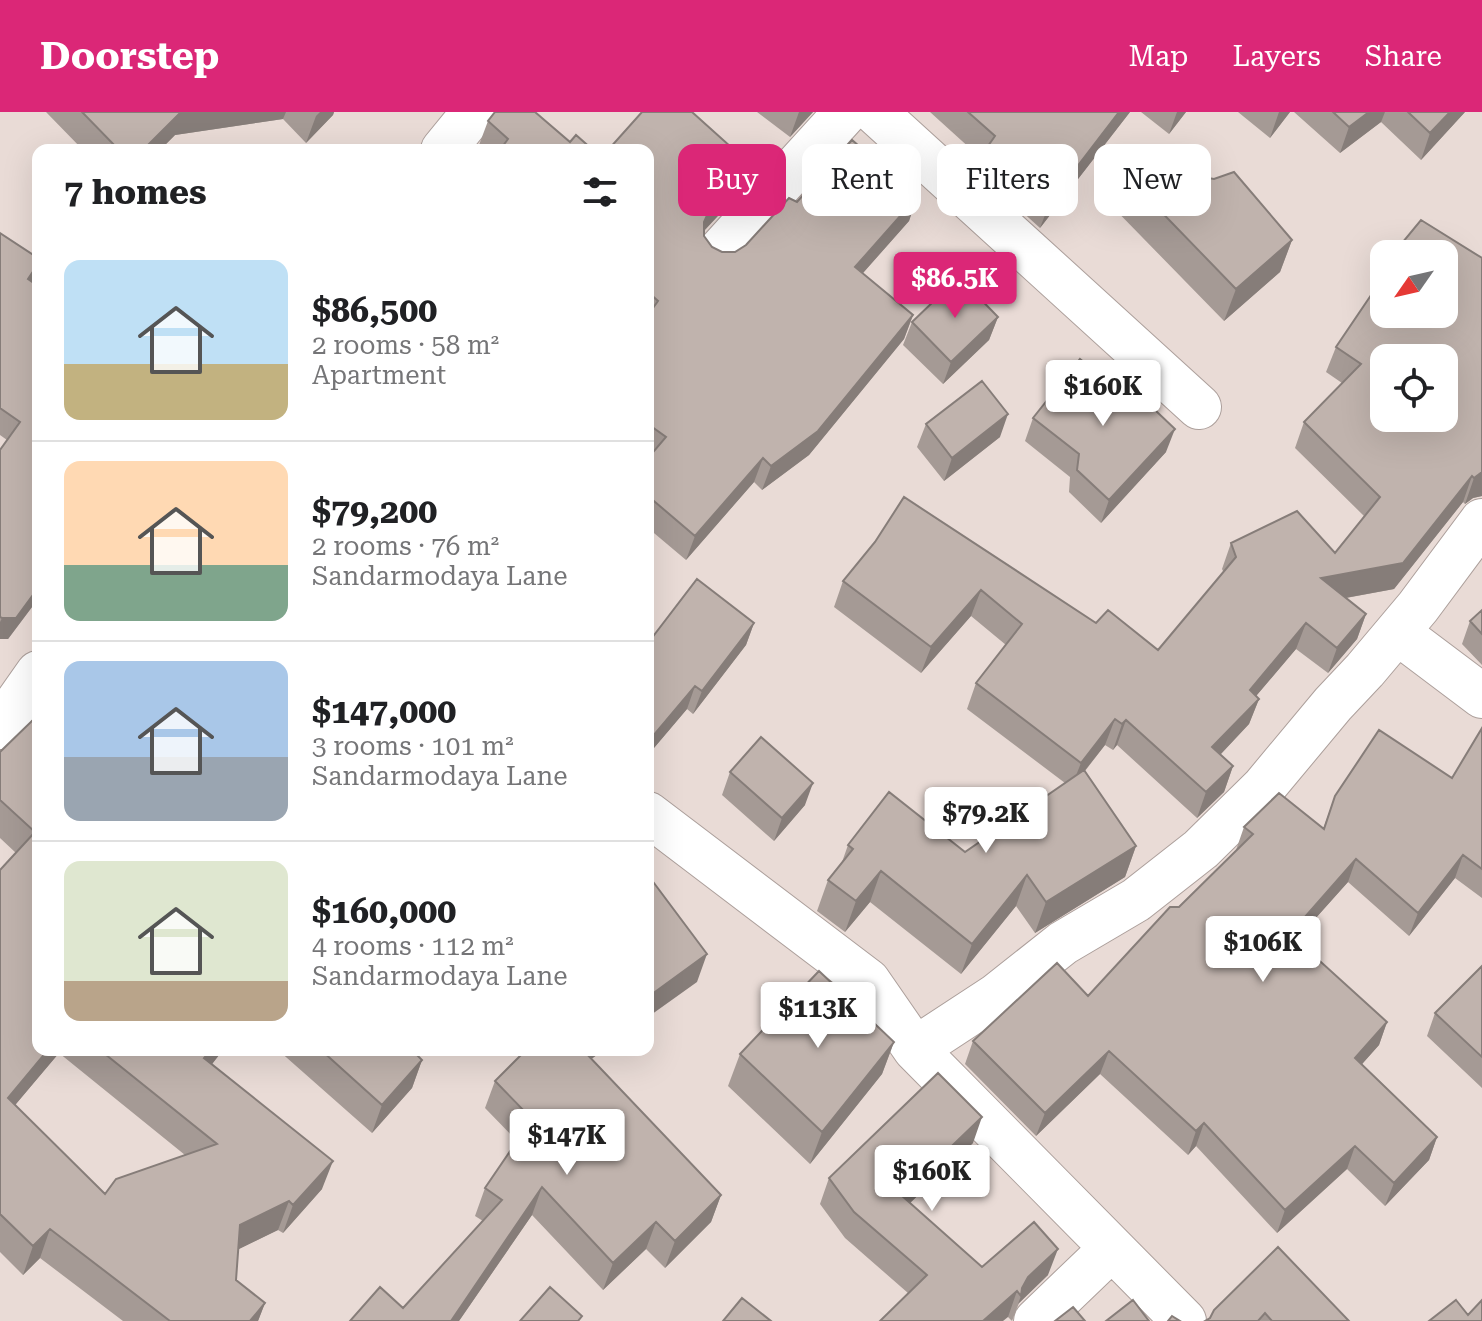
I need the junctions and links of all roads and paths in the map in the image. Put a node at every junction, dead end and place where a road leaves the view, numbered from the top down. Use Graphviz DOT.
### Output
graph roads {
  1 [pos="474,112"];
  2 [pos="846,112"];
  3 [pos="875,112"];
  4 [pos="448,144"];
  5 [pos="719,252"];
  6 [pos="1199,407"];
  7 [pos="1482,521"];
  8 [pos="1397,632"];
  9 [pos="32,682"];
  10 [pos="1482,696"];
  11 [pos="0,727"];
  12 [pos="654,819"];
  13 [pos="915,1049"];
  14 [pos="1111,1249"];
  15 [pos="1036,1321"];
  16 [pos="1184,1321"];
  1 -- 4 [label="street"];
  2 -- 5 [label="street"];
  3 -- 6 [label="street"];
  7 -- 8 [label="street"];
  8 -- 10 [label="street"];
  8 -- 13 [label="street"];
  9 -- 11 [label="street"];
  12 -- 13 [label="street"];
  13 -- 14 [label="street"];
  14 -- 15 [label="street"];
  14 -- 16 [label="street"];
}
